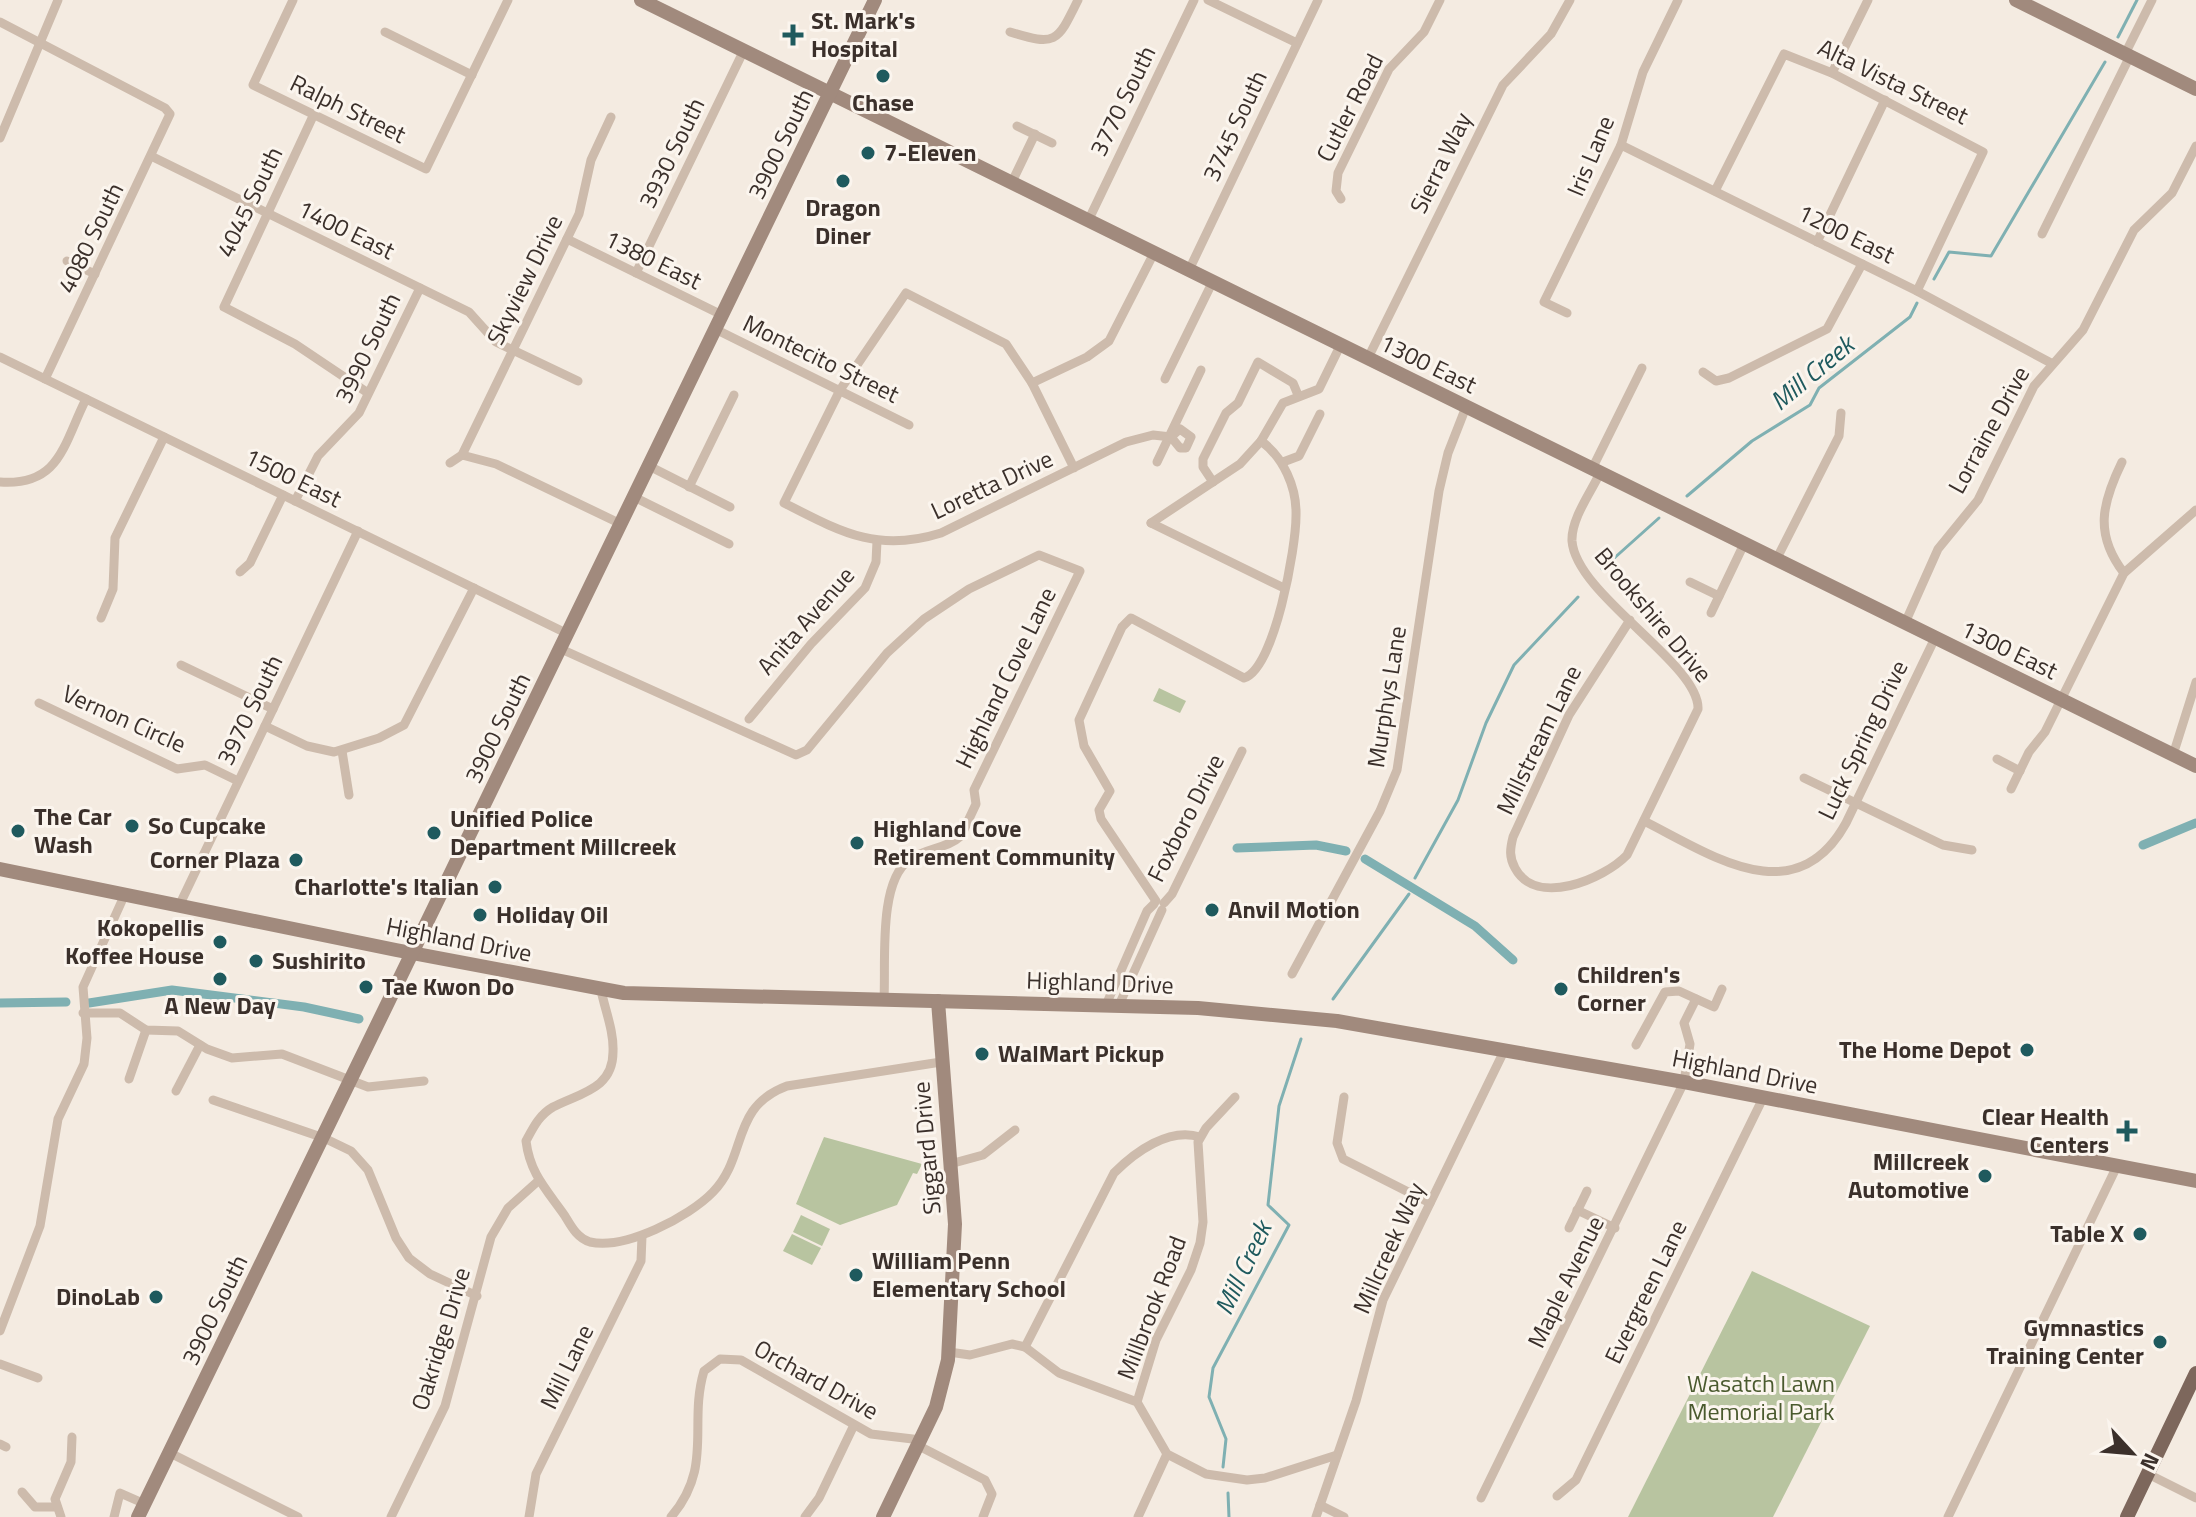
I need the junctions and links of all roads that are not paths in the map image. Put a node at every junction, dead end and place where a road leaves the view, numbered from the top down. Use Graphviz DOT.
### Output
graph roads {
  1 [pos="58,0"];
  2 [pos="293,0"];
  3 [pos="508,0"];
  4 [pos="641,0"];
  5 [pos="875,0"];
  6 [pos="1078,0"];
  7 [pos="1194,0"];
  8 [pos="1208,0"];
  9 [pos="1318,0"];
  10 [pos="1440,0"];
  11 [pos="1570,0"];
  12 [pos="1678,0"];
  13 [pos="1868,0"];
  14 [pos="2016,0"];
  15 [pos="2152,0"];
  16 [pos="0,22"];
  17 [pos="385,32"];
  18 [pos="1010,32"];
  19 [pos="41,42"];
  20 [pos="1297,43"];
  21 [pos="744,50"];
  22 [pos="2128,55"];
  23 [pos="1832,73"];
  24 [pos="472,75"];
  25 [pos="2196,89"];
  26 [pos="830,93"];
  27 [pos="1885,100"];
  28 [pos="314,114"];
  29 [pos="611,117"];
  30 [pos="1017,126"];
  31 [pos="1035,134"];
  32 [pos="0,138"];
  33 [pos="1052,143"];
  34 [pos="1621,145"];
  35 [pos="2196,146"];
  36 [pos="153,157"];
  37 [pos="1012,182"];
  38 [pos="1715,191"];
  39 [pos="1341,199"];
  40 [pos="266,213"];
  41 [pos="1089,219"];
  42 [pos="2042,234"];
  43 [pos="567,239"];
  44 [pos="1817,242"];
  45 [pos="1154,253"];
  46 [pos="67,261"];
  47 [pos="1862,264"];
  48 [pos="1189,270"];
  49 [pos="636,273"];
  50 [pos="95,274"];
  51 [pos="1213,281"];
  52 [pos="420,288"];
  53 [pos="1917,291"];
  54 [pos="1567,313"];
  55 [pos="719,322"];
  56 [pos="1341,344"];
  57 [pos="513,351"];
  58 [pos="0,357"];
  59 [pos="1368,358"];
  60 [pos="2051,363"];
  61 [pos="1642,368"];
  62 [pos="1201,370"];
  63 [pos="1703,372"];
  64 [pos="45,379"];
  65 [pos="1165,379"];
  66 [pos="578,381"];
  67 [pos="1032,383"];
  68 [pos="840,390"];
  69 [pos="368,393"];
  70 [pos="734,395"];
  71 [pos="1298,395"];
  72 [pos="86,399"];
  73 [pos="1466,407"];
  74 [pos="1841,413"];
  75 [pos="1320,414"];
  76 [pos="909,425"];
  77 [pos="164,437"];
  78 [pos="1171,437"];
  79 [pos="1261,441"];
  80 [pos="462,455"];
  81 [pos="1157,462"];
  82 [pos="1283,462"];
  83 [pos="2122,462"];
  84 [pos="450,463"];
  85 [pos="649,466"];
  86 [pos="1074,468"];
  87 [pos="1596,471"];
  88 [pos="2,482"];
  89 [pos="1213,482"];
  90 [pos="689,487"];
  91 [pos="283,495"];
  92 [pos="634,497"];
  93 [pos="295,501"];
  94 [pos="730,507"];
  95 [pos="2196,510"];
  96 [pos="621,524"];
  97 [pos="358,531"];
  98 [pos="877,541"];
  99 [pos="729,544"];
  100 [pos="1744,544"];
  101 [pos="1776,560"];
  102 [pos="240,572"];
  103 [pos="2124,573"];
  104 [pos="1690,582"];
  105 [pos="474,588"];
  106 [pos="1284,588"];
  107 [pos="1719,596"];
  108 [pos="1711,613"];
  109 [pos="101,618"];
  110 [pos="1630,620"];
  111 [pos="1905,623"];
  112 [pos="568,634"];
  113 [pos="1935,638"];
  114 [pos="561,649"];
  115 [pos="181,665"];
  116 [pos="2196,682"];
  117 [pos="2061,700"];
  118 [pos="39,703"];
  119 [pos="273,709"];
  120 [pos="749,719"];
  121 [pos="265,726"];
  122 [pos="342,751"];
  123 [pos="1242,751"];
  124 [pos="2173,755"];
  125 [pos="1997,759"];
  126 [pos="2196,766"];
  127 [pos="2020,771"];
  128 [pos="1804,778"];
  129 [pos="238,781"];
  130 [pos="2011,789"];
  131 [pos="349,795"];
  132 [pos="1855,803"];
  133 [pos="1644,821"];
  134 [pos="1972,850"];
  135 [pos="0,869"];
  136 [pos="1527,882"];
  137 [pos="125,894"];
  138 [pos="1159,904"];
  139 [pos="179,906"];
  140 [pos="413,953"];
  141 [pos="1292,974"];
  142 [pos="1722,989"];
  143 [pos="601,990"];
  144 [pos="884,999"];
  145 [pos="1696,999"];
  146 [pos="938,1001"];
  147 [pos="1113,1005"];
  148 [pos="83,1013"];
  149 [pos="146,1030"];
  150 [pos="200,1045"];
  151 [pos="1636,1045"];
  152 [pos="1505,1049"];
  153 [pos="941,1062"];
  154 [pos="129,1079"];
  155 [pos="351,1081"];
  156 [pos="424,1081"];
  157 [pos="1684,1082"];
  158 [pos="176,1091"];
  159 [pos="1235,1097"];
  160 [pos="1344,1097"];
  161 [pos="1763,1098"];
  162 [pos="213,1100"];
  163 [pos="1015,1130"];
  164 [pos="1200,1137"];
  165 [pos="324,1138"];
  166 [pos="950,1164"];
  167 [pos="2117,1166"];
  168 [pos="2196,1181"];
  169 [pos="537,1182"];
  170 [pos="1587,1191"];
  171 [pos="1430,1203"];
  172 [pos="1577,1210"];
  173 [pos="1569,1228"];
  174 [pos="1615,1228"];
  175 [pos="642,1236"];
  176 [pos="477,1296"];
  177 [pos="0,1331"];
  178 [pos="1025,1347"];
  179 [pos="949,1352"];
  180 [pos="0,1364"];
  181 [pos="2196,1373"];
  182 [pos="38,1378"];
  183 [pos="1137,1402"];
  184 [pos="854,1425"];
  185 [pos="72,1437"];
  186 [pos="920,1443"];
  187 [pos="170,1453"];
  188 [pos="1167,1454"];
  189 [pos="1337,1455"];
  190 [pos="2148,1474"];
  191 [pos="22,1492"];
  192 [pos="1557,1496"];
  193 [pos="1481,1498"];
  194 [pos="2196,1498"];
  195 [pos="1320,1505"];
  196 [pos="142,1510"];
  197 [pos="58,1512"];
  198 [pos="114,1517"];
  199 [pos="298,1517"];
  200 [pos="391,1517"];
  201 [pos="529,1517"];
  202 [pos="671,1517"];
  203 [pos="805,1517"];
  204 [pos="883,1517"];
  205 [pos="983,1517"];
  206 [pos="1138,1517"];
  207 [pos="1316,1517"];
  208 [pos="1344,1517"];
  209 [pos="1949,1517"];
  210 [pos="2127,1517"];
  1 -- 19 [label="street"];
  2 -- 28 [label="street, Ralph Street"];
  3 -- 24 [label="street"];
  4 -- 21 [label="main road, 1300 East"];
  5 -- 26 [label="main road, 3900 South"];
  6 -- 18 [label="street"];
  7 -- 41 [label="street, 3770 South"];
  8 -- 20 [label="street"];
  9 -- 20 [label="street, 3745 South"];
  10 -- 39 [label="street, Cutler Road"];
  11 -- 59 [label="street, Sierra Way"];
  12 -- 34 [label="street, Iris Lane"];
  13 -- 23 [label="street"];
  14 -- 22 [label="main road"];
  15 -- 22 [label="street"];
  16 -- 19 [label="street"];
  17 -- 24 [label="street"];
  19 -- 32 [label="street"];
  19 -- 36 [label="street, 4080 South"];
  20 -- 48 [label="street, 3745 South"];
  21 -- 26 [label="main road, 1300 East"];
  21 -- 49 [label="street, 3930 South"];
  22 -- 25 [label="main road"];
  22 -- 42 [label="street"];
  23 -- 27 [label="street, Alta Vista Street"];
  23 -- 38 [label="street, Alta Vista Street"];
  24 -- 28 [label="street, Ralph Street"];
  26 -- 37 [label="main road, 1300 East"];
  26 -- 55 [label="main road, 3900 South"];
  27 -- 44 [label="street"];
  27 -- 53 [label="street, Alta Vista Street"];
  28 -- 40 [label="street, 4045 South"];
  29 -- 43 [label="street, Skyview Drive"];
  30 -- 31 [label="street"];
  31 -- 33 [label="street"];
  31 -- 37 [label="street"];
  34 -- 38 [label="street, 1200 East"];
  34 -- 54 [label="street, Iris Lane"];
  35 -- 60 [label="street, Lorraine Drive"];
  36 -- 40 [label="street, 1400 East"];
  36 -- 50 [label="street, 4080 South"];
  37 -- 41 [label="main road, 1300 East"];
  38 -- 44 [label="street, 1200 East"];
  40 -- 52 [label="street, 1400 East"];
  40 -- 69 [label="street, 4045 South"];
  41 -- 45 [label="main road, 1300 East"];
  43 -- 49 [label="street, 1380 East"];
  43 -- 57 [label="street, Skyview Drive"];
  44 -- 47 [label="street, 1200 East"];
  45 -- 48 [label="main road, 1300 East"];
  45 -- 67 [label="street"];
  46 -- 50 [label="street"];
  47 -- 53 [label="street, 1200 East"];
  47 -- 63 [label="street"];
  48 -- 51 [label="main road, 1300 East"];
  49 -- 55 [label="street, 1380 East"];
  50 -- 64 [label="street, 4080 South"];
  51 -- 56 [label="main road, 1300 East"];
  51 -- 65 [label="street"];
  52 -- 57 [label="street, 1400 East"];
  52 -- 69 [label="street, 3990 South"];
  53 -- 60 [label="street, 1200 East"];
  55 -- 68 [label="street, Montecito Street"];
  55 -- 85 [label="main road, 3900 South"];
  56 -- 59 [label="main road, 1300 East"];
  56 -- 71 [label="street"];
  57 -- 66 [label="street, 1400 East"];
  57 -- 80 [label="street, Skyview Drive"];
  58 -- 64 [label="street, 1500 East"];
  59 -- 73 [label="main road, 1300 East"];
  60 -- 111 [label="street, Lorraine Drive"];
  61 -- 87 [label="street, Brookshire Drive"];
  62 -- 78 [label="street"];
  64 -- 72 [label="street, 1500 East"];
  67 -- 68 [label="street"];
  67 -- 86 [label="street"];
  68 -- 76 [label="street, Montecito Street"];
  68 -- 98 [label="street, Loretta Drive"];
  69 -- 93 [label="street, 3990 South"];
  70 -- 90 [label="street"];
  71 -- 79 [label="street"];
  71 -- 89 [label="street"];
  72 -- 77 [label="street, 1500 East"];
  72 -- 88 [label="street"];
  73 -- 87 [label="main road, 1300 East"];
  73 -- 141 [label="street, Murphys Lane"];
  74 -- 101 [label="street"];
  75 -- 82 [label="street"];
  77 -- 91 [label="street, 1500 East"];
  77 -- 109 [label="street"];
  78 -- 81 [label="street"];
  78 -- 86 [label="street, Loretta Drive"];
  79 -- 82 [label="street"];
  79 -- 89 [label="street"];
  80 -- 84 [label="street"];
  80 -- 96 [label="street"];
  82 -- 106 [label="street"];
  83 -- 103 [label="street"];
  85 -- 90 [label="street"];
  85 -- 92 [label="main road, 3900 South"];
  86 -- 98 [label="street, Loretta Drive"];
  87 -- 100 [label="main road, 1300 East"];
  87 -- 110 [label="street, Brookshire Drive"];
  89 -- 106 [label="street"];
  90 -- 94 [label="street"];
  91 -- 93 [label="street, 1500 East"];
  91 -- 102 [label="street"];
  92 -- 96 [label="main road, 3900 South"];
  92 -- 99 [label="street"];
  93 -- 97 [label="street, 1500 East"];
  95 -- 103 [label="street"];
  96 -- 112 [label="main road, 3900 South"];
  97 -- 105 [label="street, 1500 East"];
  97 -- 119 [label="street, 3970 South"];
  98 -- 120 [label="street, Anita Avenue"];
  100 -- 101 [label="main road, 1300 East"];
  100 -- 107 [label="street"];
  101 -- 111 [label="main road, 1300 East"];
  103 -- 117 [label="street"];
  104 -- 107 [label="street"];
  105 -- 112 [label="street, 1500 East"];
  105 -- 122 [label="street"];
  106 -- 138 [label="street"];
  107 -- 108 [label="street"];
  110 -- 133 [label="street, Brookshire Drive"];
  110 -- 136 [label="street, Millstream Lane"];
  111 -- 113 [label="main road, 1300 East"];
  112 -- 114 [label="main road, 3900 South"];
  113 -- 117 [label="main road, 1300 East"];
  113 -- 132 [label="street, Luck Spring Drive"];
  114 -- 140 [label="main road, 3900 South"];
  114 -- 144 [label="street, Highland Cove Lane"];
  115 -- 119 [label="street"];
  116 -- 124 [label="street"];
  117 -- 124 [label="main road, 1300 East"];
  117 -- 127 [label="street"];
  118 -- 129 [label="street, Vernon Circle"];
  119 -- 121 [label="street, 3970 South"];
  121 -- 122 [label="street"];
  121 -- 129 [label="street, 3970 South"];
  122 -- 131 [label="street"];
  123 -- 138 [label="street, Foxboro Drive"];
  124 -- 126 [label="main road, 1300 East"];
  125 -- 127 [label="street"];
  127 -- 130 [label="street"];
  128 -- 132 [label="street"];
  129 -- 139 [label="street, 3970 South"];
  132 -- 133 [label="street, Luck Spring Drive"];
  132 -- 134 [label="street"];
  133 -- 136 [label="street, Brookshire Drive"];
  135 -- 137 [label="main road, Highland Drive"];
  137 -- 139 [label="main road, Highland Drive"];
  137 -- 148 [label="street"];
  138 -- 147 [label="street, Foxboro Drive"];
  139 -- 140 [label="main road, Highland Drive"];
  140 -- 143 [label="main road, Highland Drive"];
  140 -- 155 [label="main road, 3900 South"];
  142 -- 145 [label="street"];
  143 -- 144 [label="main road, Highland Drive"];
  143 -- 169 [label="street"];
  144 -- 146 [label="main road, Highland Drive"];
  145 -- 151 [label="street"];
  145 -- 157 [label="street, Maple Avenue"];
  146 -- 147 [label="main road, Highland Drive"];
  146 -- 153 [label="main road, Siggard Drive"];
  147 -- 152 [label="main road, Highland Drive"];
  148 -- 149 [label="street"];
  148 -- 177 [label="street"];
  149 -- 150 [label="street"];
  149 -- 154 [label="street"];
  150 -- 155 [label="street"];
  150 -- 158 [label="street"];
  152 -- 157 [label="main road, Highland Drive"];
  152 -- 171 [label="street, Millcreek Way"];
  153 -- 166 [label="main road, Siggard Drive"];
  153 -- 175 [label="street"];
  155 -- 156 [label="street"];
  155 -- 165 [label="main road, 3900 South"];
  157 -- 161 [label="main road, Highland Drive"];
  157 -- 174 [label="street, Maple Avenue"];
  159 -- 164 [label="street"];
  160 -- 171 [label="street"];
  161 -- 167 [label="main road, Highland Drive"];
  161 -- 192 [label="street, Evergreen Lane"];
  162 -- 165 [label="street"];
  163 -- 166 [label="street"];
  164 -- 178 [label="street"];
  164 -- 183 [label="street, Millbrook Road"];
  165 -- 176 [label="street"];
  165 -- 187 [label="main road, 3900 South"];
  166 -- 179 [label="main road, Siggard Drive"];
  167 -- 168 [label="main road, Highland Drive"];
  167 -- 209 [label="street"];
  169 -- 175 [label="street"];
  169 -- 176 [label="street, Oakridge Drive"];
  170 -- 172 [label="street"];
  171 -- 189 [label="street, Millcreek Way"];
  172 -- 173 [label="street"];
  172 -- 174 [label="street"];
  174 -- 193 [label="street, Maple Avenue"];
  175 -- 201 [label="street, Mill Lane"];
  176 -- 200 [label="street, Oakridge Drive"];
  178 -- 179 [label="street"];
  178 -- 183 [label="street"];
  179 -- 186 [label="main road, Siggard Drive"];
  180 -- 182 [label="street"];
  181 -- 190 [label="main road"];
  183 -- 188 [label="street"];
  184 -- 186 [label="street, Orchard Drive"];
  184 -- 202 [label="street, Orchard Drive"];
  184 -- 203 [label="street"];
  185 -- 197 [label="street"];
  186 -- 204 [label="main road, Siggard Drive"];
  186 -- 205 [label="street"];
  187 -- 196 [label="main road, 3900 South"];
  187 -- 199 [label="street"];
  188 -- 189 [label="street"];
  188 -- 206 [label="street"];
  189 -- 195 [label="street, Millcreek Way"];
  190 -- 194 [label="street"];
  190 -- 210 [label="main road"];
  191 -- 197 [label="street"];
  195 -- 207 [label="street, Millcreek Way"];
  195 -- 208 [label="street"];
  196 -- 198 [label="street"];
}
